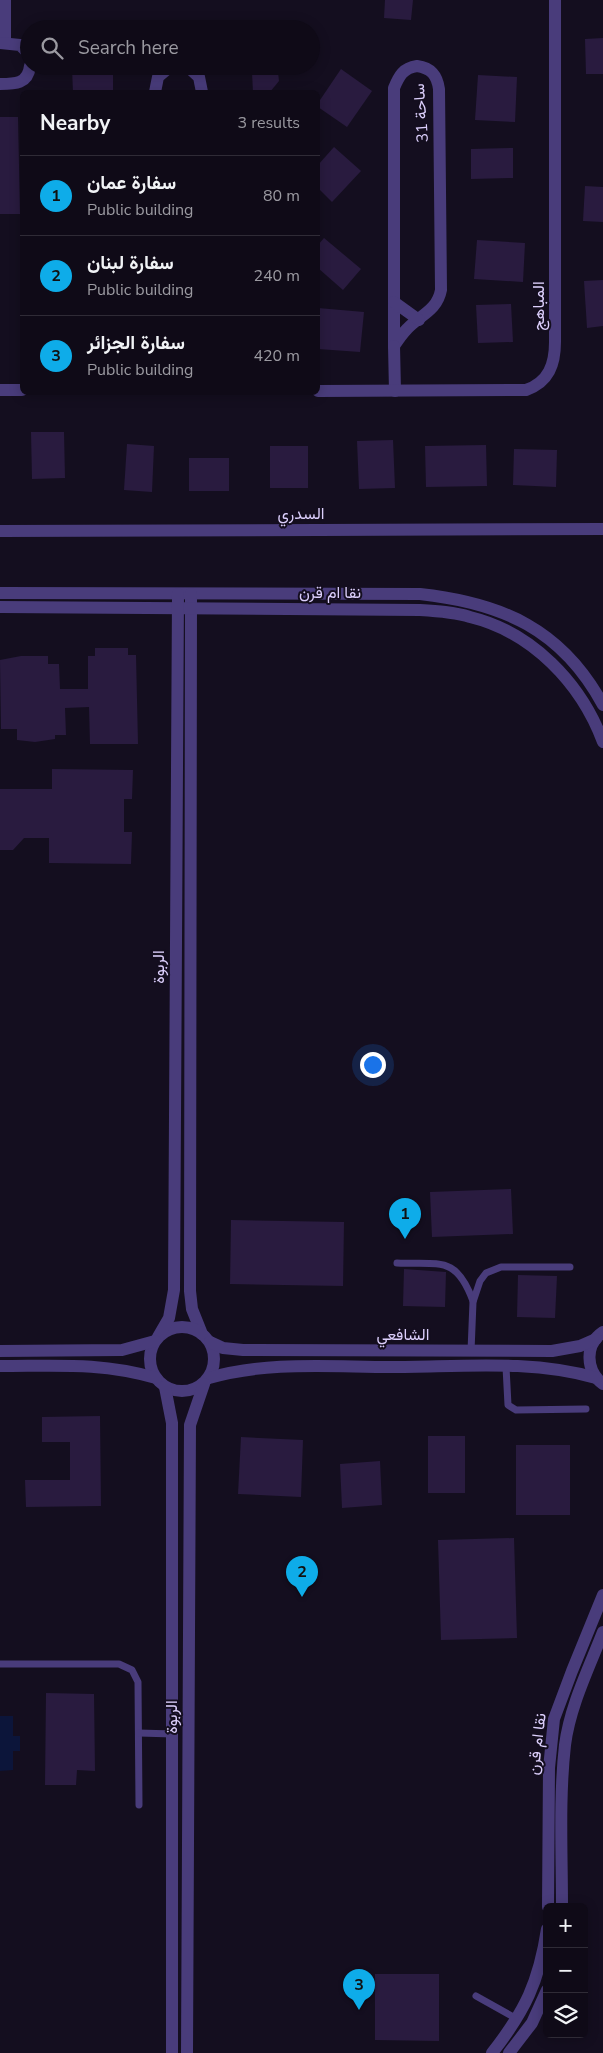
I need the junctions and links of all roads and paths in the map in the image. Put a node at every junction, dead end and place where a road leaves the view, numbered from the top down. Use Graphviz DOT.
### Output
graph roads {
  1 [pos="5,0"];
  2 [pos="555,0"];
  3 [pos="3,43"];
  4 [pos="20,45"];
  5 [pos="27,75"];
  6 [pos="160,75"];
  7 [pos="197,75"];
  8 [pos="0,84"];
  9 [pos="155,90"];
  10 [pos="202,90"];
  11 [pos="394,302"];
  12 [pos="419,320"];
  13 [pos="394,346"];
  14 [pos="0,390"];
  15 [pos="20,390"];
  16 [pos="320,391"];
  17 [pos="395,391"];
  18 [pos="603,529"];
  19 [pos="0,531"];
  20 [pos="0,593"];
  21 [pos="178,594"];
  22 [pos="191,594"];
  23 [pos="0,607"];
  24 [pos="178,609"];
  25 [pos="191,609"];
  26 [pos="603,705"];
  27 [pos="603,742"];
  28 [pos="397,1263"];
  29 [pos="570,1267"];
  30 [pos="473,1302"];
  31 [pos="601,1333"];
  32 [pos="206,1338"];
  33 [pos="157,1339"];
  34 [pos="0,1351"];
  35 [pos="471,1351"];
  36 [pos="0,1366"];
  37 [pos="506,1367"];
  38 [pos="206,1381"];
  39 [pos="160,1383"];
  40 [pos="601,1385"];
  41 [pos="586,1409"];
  42 [pos="603,1595"];
  43 [pos="603,1632"];
  44 [pos="0,1664"];
  45 [pos="139,1733"];
  46 [pos="173,1734"];
  47 [pos="139,1805"];
  48 [pos="548,1903"];
  49 [pos="562,1903"];
  50 [pos="544,1948"];
  51 [pos="546,1993"];
  52 [pos="476,1996"];
  53 [pos="517,2019"];
  54 [pos="172,2053"];
  55 [pos="187,2053"];
  56 [pos="492,2053"];
  57 [pos="509,2053"];
  1 -- 3 [label="street"];
  2 -- 17 [label="street, المباهج"];
  3 -- 4 [label="street"];
  5 -- 8 [label="street"];
  6 -- 9 [label="street"];
  7 -- 10 [label="street"];
  11 -- 12 [label="street"];
  11 -- 12 [label="street, ساحة 31"];
  11 -- 13 [label="street, ساحة 31"];
  12 -- 13 [label="street, ساحة 31"];
  13 -- 17 [label="street, ساحة 31"];
  14 -- 15 [label="street"];
  16 -- 17 [label="street, المباهج"];
  18 -- 19 [label="street, السدري"];
  20 -- 21 [label="street, نقا ام قرن"];
  21 -- 22 [label="street, نقا ام قرن"];
  21 -- 24 [label="street, الربوة"];
  22 -- 25 [label="street, الربوة"];
  22 -- 26 [label="street, نقا ام قرن"];
  23 -- 24 [label="street, نقا ام قرن"];
  24 -- 25 [label="street, نقا ام قرن"];
  24 -- 33 [label="street, الربوة"];
  25 -- 27 [label="street, نقا ام قرن"];
  25 -- 32 [label="street, الربوة"];
  28 -- 30 [label="lane"];
  29 -- 30 [label="lane"];
  30 -- 35 [label="lane"];
  31 -- 35 [label="street, الشافعي"];
  31 -- 40 [label="street"];
  32 -- 33 [label="street"];
  32 -- 35 [label="street, الشافعي"];
  32 -- 38 [label="street"];
  33 -- 34 [label="street"];
  33 -- 39 [label="street"];
  36 -- 39 [label="street"];
  37 -- 38 [label="street, الشافعي"];
  37 -- 40 [label="street, الشافعي"];
  37 -- 41 [label="lane"];
  38 -- 39 [label="street"];
  38 -- 55 [label="street, الربوة"];
  39 -- 46 [label="street, الربوة"];
  42 -- 48 [label="street, نقا ام قرن"];
  43 -- 49 [label="street, نقا ام قرن"];
  44 -- 45 [label="lane"];
  45 -- 46 [label="lane"];
  45 -- 47 [label="lane"];
  46 -- 54 [label="street, الربوة"];
  50 -- 53 [label="street"];
  51 -- 57 [label="street"];
  52 -- 53 [label="lane"];
  53 -- 56 [label="street"];
}
